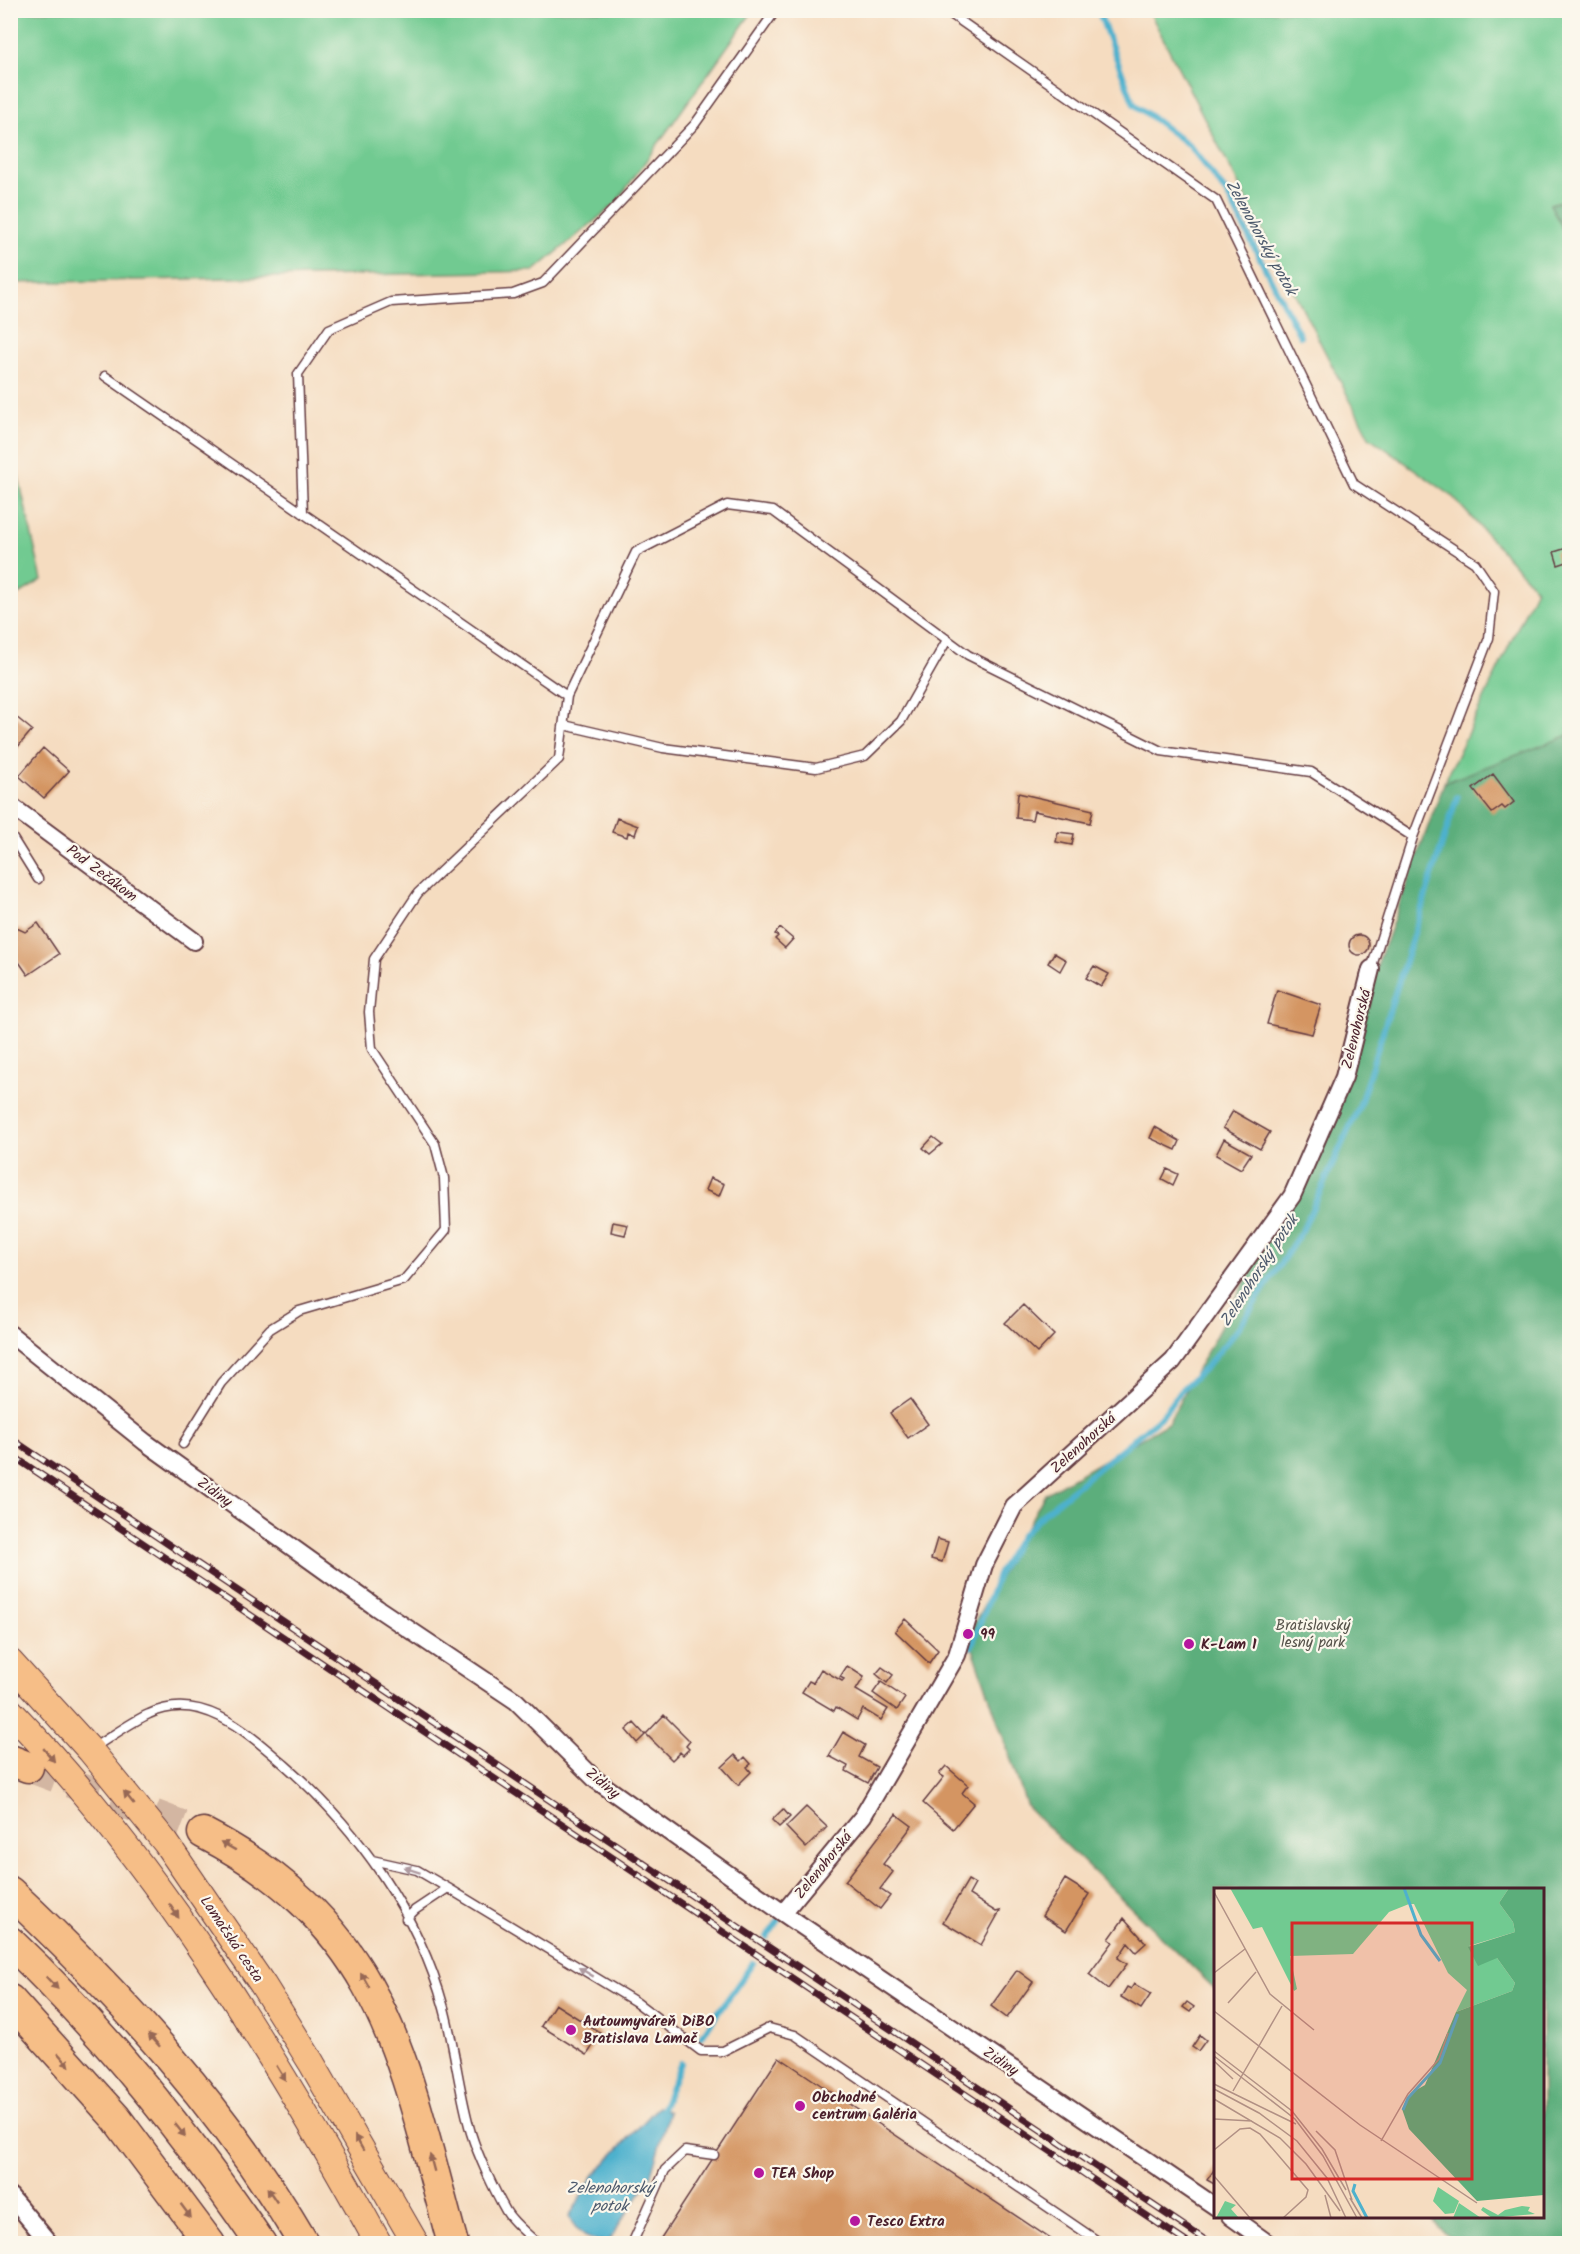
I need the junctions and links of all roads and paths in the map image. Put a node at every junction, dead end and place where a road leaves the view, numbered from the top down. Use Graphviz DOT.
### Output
graph roads {
  1 [pos="776,10"];
  2 [pos="945,10"];
  3 [pos="105,376"];
  4 [pos="303,513"];
  5 [pos="948,640"];
  6 [pos="567,696"];
  7 [pos="564,725"];
  8 [pos="10,805"];
  9 [pos="10,834"];
  10 [pos="1413,837"];
  11 [pos="38,879"];
  12 [pos="194,941"];
  13 [pos="1371,969"];
  14 [pos="10,1334"];
  15 [pos="183,1444"];
  16 [pos="10,1662"];
  17 [pos="10,1711"];
  18 [pos="90,1750"];
  19 [pos="203,1833"];
  20 [pos="372,1860"];
  21 [pos="448,1888"];
  22 [pos="10,1892"];
  23 [pos="783,1913"];
  24 [pos="406,1919"];
  25 [pos="10,1942"];
  26 [pos="10,2001"];
  27 [pos="714,2155"];
  28 [pos="10,2196"];
  29 [pos="1214,2206"];
  30 [pos="1231,2218"];
  31 [pos="50,2244"];
  32 [pos="210,2244"];
  33 [pos="261,2244"];
  34 [pos="304,2244"];
  35 [pos="379,2244"];
  36 [pos="416,2244"];
  37 [pos="453,2244"];
  38 [pos="538,2244"];
  39 [pos="632,2244"];
  40 [pos="1102,2244"];
  41 [pos="1269,2244"];
  1 -- 4 [label="lane"];
  2 -- 10 [label="lane"];
  3 -- 4 [label="lane"];
  4 -- 6 [label="lane"];
  5 -- 6 [label="lane"];
  5 -- 7 [label="lane"];
  5 -- 10 [label="lane"];
  6 -- 7 [label="lane"];
  7 -- 15 [label="lane"];
  8 -- 12 [label="street, Pod Zečákom"];
  9 -- 11 [label="lane"];
  10 -- 13 [label="lane"];
  13 -- 23 [label="street, Zelenohorská"];
  14 -- 23 [label="street, Zidiny"];
  16 -- 18 [label="main road, Lamačská cesta"];
  17 -- 35 [label="main road, one-way"];
  18 -- 20 [label="lane"];
  36 -- 18 [label="main road, Lamačská cesta, one-way"];
  37 -- 19 [label="highway, one-way"];
  21 -- 20 [label="lane, one-way"];
  20 -- 24 [label="lane"];
  21 -- 24 [label="lane"];
  40 -- 21 [label="lane, one-way"];
  34 -- 22 [label="highway, one-way"];
  23 -- 29 [label="street, Zidiny"];
  24 -- 38 [label="lane"];
  25 -- 33 [label="highway, one-way"];
  26 -- 32 [label="highway, one-way"];
  27 -- 39 [label="lane"];
  28 -- 31 [label="street"];
  30 -- 41 [label="street"];
}
